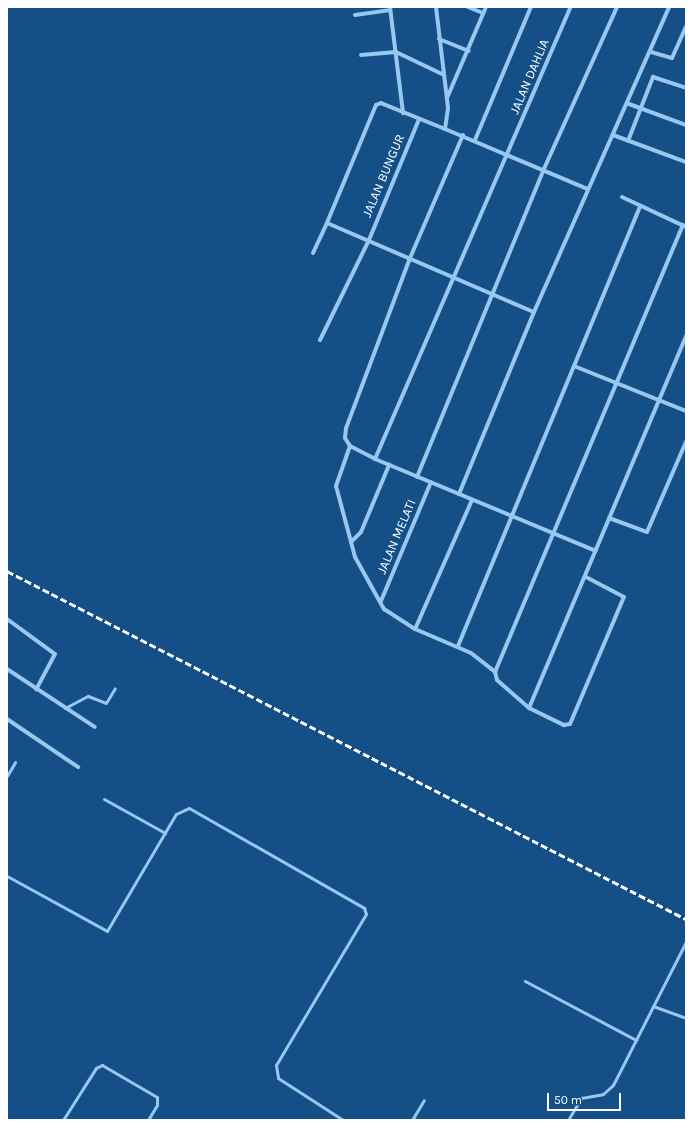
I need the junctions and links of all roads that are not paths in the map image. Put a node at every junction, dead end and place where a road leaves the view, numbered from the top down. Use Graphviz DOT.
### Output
graph roads {
  1 [pos="436,7"];
  2 [pos="468,7"];
  3 [pos="486,7"];
  4 [pos="531,7"];
  5 [pos="571,7"];
  6 [pos="617,7"];
  7 [pos="669,7"];
  8 [pos="390,8"];
  9 [pos="483,13"];
  10 [pos="355,15"];
  11 [pos="686,27"];
  12 [pos="439,39"];
  13 [pos="396,52"];
  14 [pos="469,52"];
  15 [pos="651,52"];
  16 [pos="361,55"];
  17 [pos="442,74"];
  18 [pos="686,88"];
  19 [pos="446,98"];
  20 [pos="629,104"];
  21 [pos="642,108"];
  22 [pos="403,113"];
  23 [pos="419,119"];
  24 [pos="686,125"];
  25 [pos="445,129"];
  26 [pos="613,135"];
  27 [pos="463,136"];
  28 [pos="475,140"];
  29 [pos="628,141"];
  30 [pos="508,155"];
  31 [pos="686,162"];
  32 [pos="543,171"];
  33 [pos="588,189"];
  34 [pos="622,197"];
  35 [pos="640,206"];
  36 [pos="327,223"];
  37 [pos="684,226"];
  38 [pos="369,240"];
  39 [pos="313,253"];
  40 [pos="410,258"];
  41 [pos="453,277"];
  42 [pos="493,296"];
  43 [pos="534,312"];
  44 [pos="686,336"];
  45 [pos="320,340"];
  46 [pos="574,366"];
  47 [pos="616,383"];
  48 [pos="659,399"];
  49 [pos="686,411"];
  50 [pos="686,442"];
  51 [pos="350,446"];
  52 [pos="375,459"];
  53 [pos="389,465"];
  54 [pos="417,476"];
  55 [pos="431,482"];
  56 [pos="459,494"];
  57 [pos="472,500"];
  58 [pos="512,517"];
  59 [pos="609,518"];
  60 [pos="553,536"];
  61 [pos="351,542"];
  62 [pos="596,551"];
  63 [pos="586,578"];
  64 [pos="381,601"];
  65 [pos="7,619"];
  66 [pos="415,629"];
  67 [pos="458,646"];
  68 [pos="7,669"];
  69 [pos="496,672"];
  70 [pos="115,688"];
  71 [pos="36,689"];
  72 [pos="65,708"];
  73 [pos="528,708"];
  74 [pos="7,719"];
  75 [pos="95,727"];
  76 [pos="16,762"];
  77 [pos="78,767"];
  78 [pos="7,776"];
  79 [pos="104,798"];
  80 [pos="165,833"];
  81 [pos="7,876"];
  82 [pos="686,942"];
  83 [pos="525,981"];
  84 [pos="653,1006"];
  85 [pos="686,1018"];
  86 [pos="636,1040"];
  87 [pos="424,1100"];
  88 [pos="63,1120"];
  89 [pos="148,1120"];
  90 [pos="343,1120"];
  91 [pos="412,1120"];
  92 [pos="568,1120"];
  1 -- 12 [label="street"];
  2 -- 9 [label="street"];
  3 -- 9 [label="street"];
  4 -- 28 [label="street"];
  5 -- 30 [label="street, JALAN DAHLIA"];
  6 -- 32 [label="street"];
  7 -- 15 [label="street"];
  8 -- 10 [label="street"];
  8 -- 13 [label="street"];
  9 -- 14 [label="street"];
  11 -- 15 [label="street"];
  12 -- 14 [label="street"];
  12 -- 17 [label="street"];
  13 -- 16 [label="street"];
  13 -- 17 [label="street"];
  13 -- 22 [label="street"];
  14 -- 19 [label="street"];
  15 -- 20 [label="street"];
  17 -- 19 [label="street"];
  18 -- 21 [label="street"];
  19 -- 25 [label="street"];
  20 -- 21 [label="street"];
  20 -- 26 [label="street"];
  21 -- 24 [label="street"];
  21 -- 29 [label="street"];
  22 -- 23 [label="street"];
  22 -- 36 [label="street"];
  23 -- 25 [label="street"];
  23 -- 38 [label="street, JALAN BUNGUR"];
  25 -- 27 [label="street"];
  26 -- 29 [label="street"];
  26 -- 33 [label="street"];
  27 -- 28 [label="street"];
  27 -- 40 [label="street"];
  28 -- 30 [label="street"];
  29 -- 31 [label="street"];
  30 -- 32 [label="street"];
  30 -- 41 [label="street, JALAN DAHLIA"];
  32 -- 33 [label="street"];
  32 -- 42 [label="street"];
  33 -- 43 [label="street"];
  34 -- 35 [label="street"];
  35 -- 37 [label="street"];
  35 -- 46 [label="street"];
  36 -- 38 [label="street"];
  36 -- 39 [label="street"];
  37 -- 47 [label="street"];
  38 -- 40 [label="street"];
  38 -- 45 [label="street, JALAN BUNGUR"];
  40 -- 41 [label="street"];
  40 -- 51 [label="street"];
  41 -- 42 [label="street"];
  41 -- 52 [label="street, JALAN DAHLIA"];
  42 -- 43 [label="street"];
  42 -- 54 [label="street"];
  43 -- 56 [label="street"];
  44 -- 48 [label="street"];
  46 -- 47 [label="street"];
  46 -- 58 [label="street"];
  47 -- 48 [label="street"];
  47 -- 60 [label="street"];
  48 -- 49 [label="street"];
  48 -- 59 [label="street"];
  50 -- 59 [label="street"];
  51 -- 52 [label="street"];
  51 -- 61 [label="street"];
  52 -- 53 [label="street"];
  53 -- 54 [label="street"];
  53 -- 61 [label="street"];
  54 -- 55 [label="street"];
  55 -- 56 [label="street"];
  55 -- 64 [label="street, JALAN MELATI"];
  56 -- 57 [label="street"];
  57 -- 58 [label="street"];
  57 -- 66 [label="street"];
  58 -- 60 [label="street"];
  58 -- 67 [label="street"];
  59 -- 62 [label="street"];
  60 -- 62 [label="street"];
  60 -- 69 [label="street"];
  61 -- 64 [label="street"];
  62 -- 63 [label="street"];
  63 -- 73 [label="street"];
  63 -- 73 [label="street"];
  64 -- 66 [label="street"];
  65 -- 71 [label="street"];
  66 -- 67 [label="street"];
  67 -- 69 [label="street"];
  68 -- 71 [label="street"];
  69 -- 73 [label="street"];
  70 -- 72 [label="lane"];
  71 -- 72 [label="street"];
  72 -- 75 [label="street"];
  74 -- 77 [label="street"];
  76 -- 78 [label="lane"];
  79 -- 80 [label="lane"];
  80 -- 81 [label="lane"];
  80 -- 90 [label="lane"];
  82 -- 84 [label="lane"];
  83 -- 86 [label="lane"];
  84 -- 85 [label="lane"];
  84 -- 86 [label="lane"];
  86 -- 92 [label="lane"];
  87 -- 91 [label="lane"];
  88 -- 89 [label="lane"];
}
